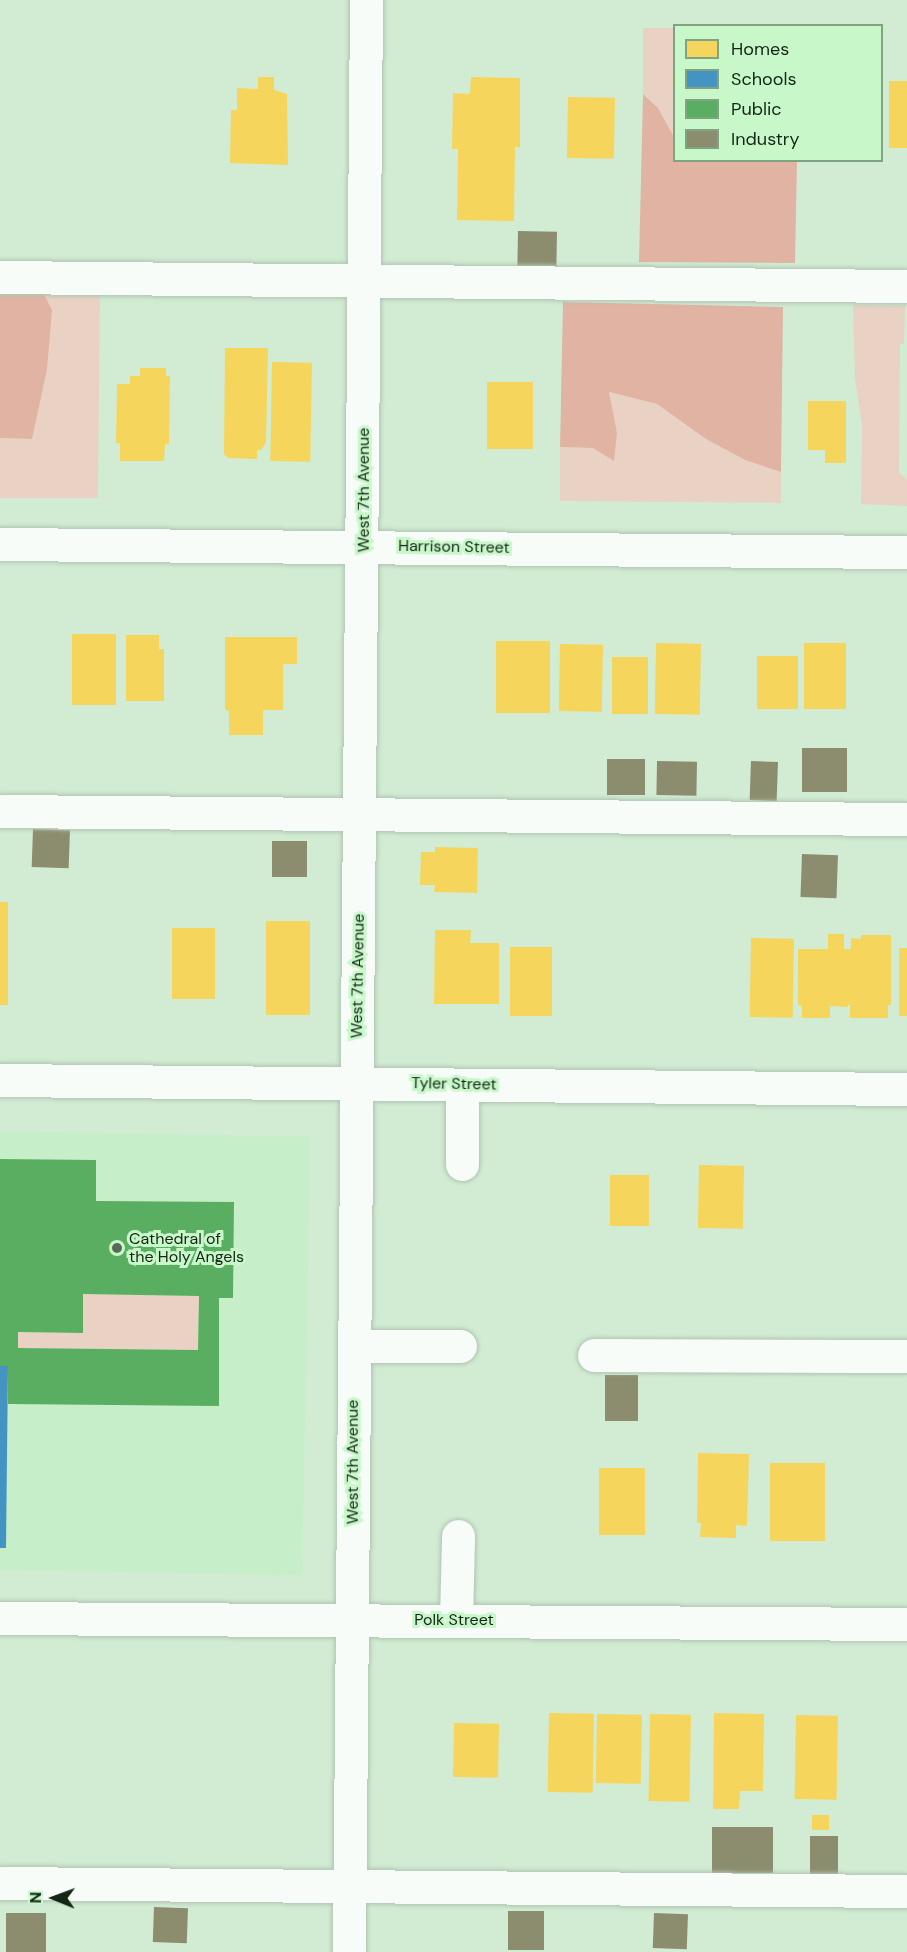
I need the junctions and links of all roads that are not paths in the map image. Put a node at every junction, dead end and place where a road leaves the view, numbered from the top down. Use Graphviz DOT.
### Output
graph roads {
  1 [pos="366,0"];
  2 [pos="0,277"];
  3 [pos="366,281"];
  4 [pos="907,286"];
  5 [pos="0,544"];
  6 [pos="363,547"];
  7 [pos="907,552"];
  8 [pos="0,811"];
  9 [pos="361,814"];
  10 [pos="907,819"];
  11 [pos="0,1080"];
  12 [pos="357,1084"];
  13 [pos="462,1084"];
  14 [pos="907,1089"];
  15 [pos="462,1164"];
  16 [pos="354,1346"];
  17 [pos="460,1346"];
  18 [pos="594,1355"];
  19 [pos="907,1356"];
  20 [pos="458,1536"];
  21 [pos="0,1618"];
  22 [pos="352,1620"];
  23 [pos="456,1620"];
  24 [pos="907,1624"];
  25 [pos="0,1883"];
  26 [pos="350,1888"];
  27 [pos="907,1891"];
  28 [pos="349,1952"];
  1 -- 3 [label="street, West 7th Avenue"];
  2 -- 3 [label="street"];
  3 -- 4 [label="street"];
  3 -- 6 [label="street, West 7th Avenue"];
  5 -- 6 [label="street, Harrison Street"];
  6 -- 7 [label="street, Harrison Street"];
  6 -- 9 [label="street, West 7th Avenue"];
  8 -- 9 [label="street"];
  9 -- 10 [label="street"];
  9 -- 12 [label="street, West 7th Avenue"];
  11 -- 12 [label="street, Tyler Street"];
  12 -- 13 [label="street, Tyler Street"];
  12 -- 16 [label="street, West 7th Avenue"];
  13 -- 14 [label="street, Tyler Street"];
  13 -- 15 [label="street"];
  16 -- 17 [label="street"];
  16 -- 22 [label="street, West 7th Avenue"];
  18 -- 19 [label="street"];
  20 -- 23 [label="street"];
  21 -- 22 [label="street, Polk Street"];
  22 -- 23 [label="street, Polk Street"];
  22 -- 26 [label="street, West 7th Avenue"];
  23 -- 24 [label="street, Polk Street"];
  25 -- 26 [label="street"];
  26 -- 27 [label="street"];
  26 -- 28 [label="street, West 7th Avenue"];
}
